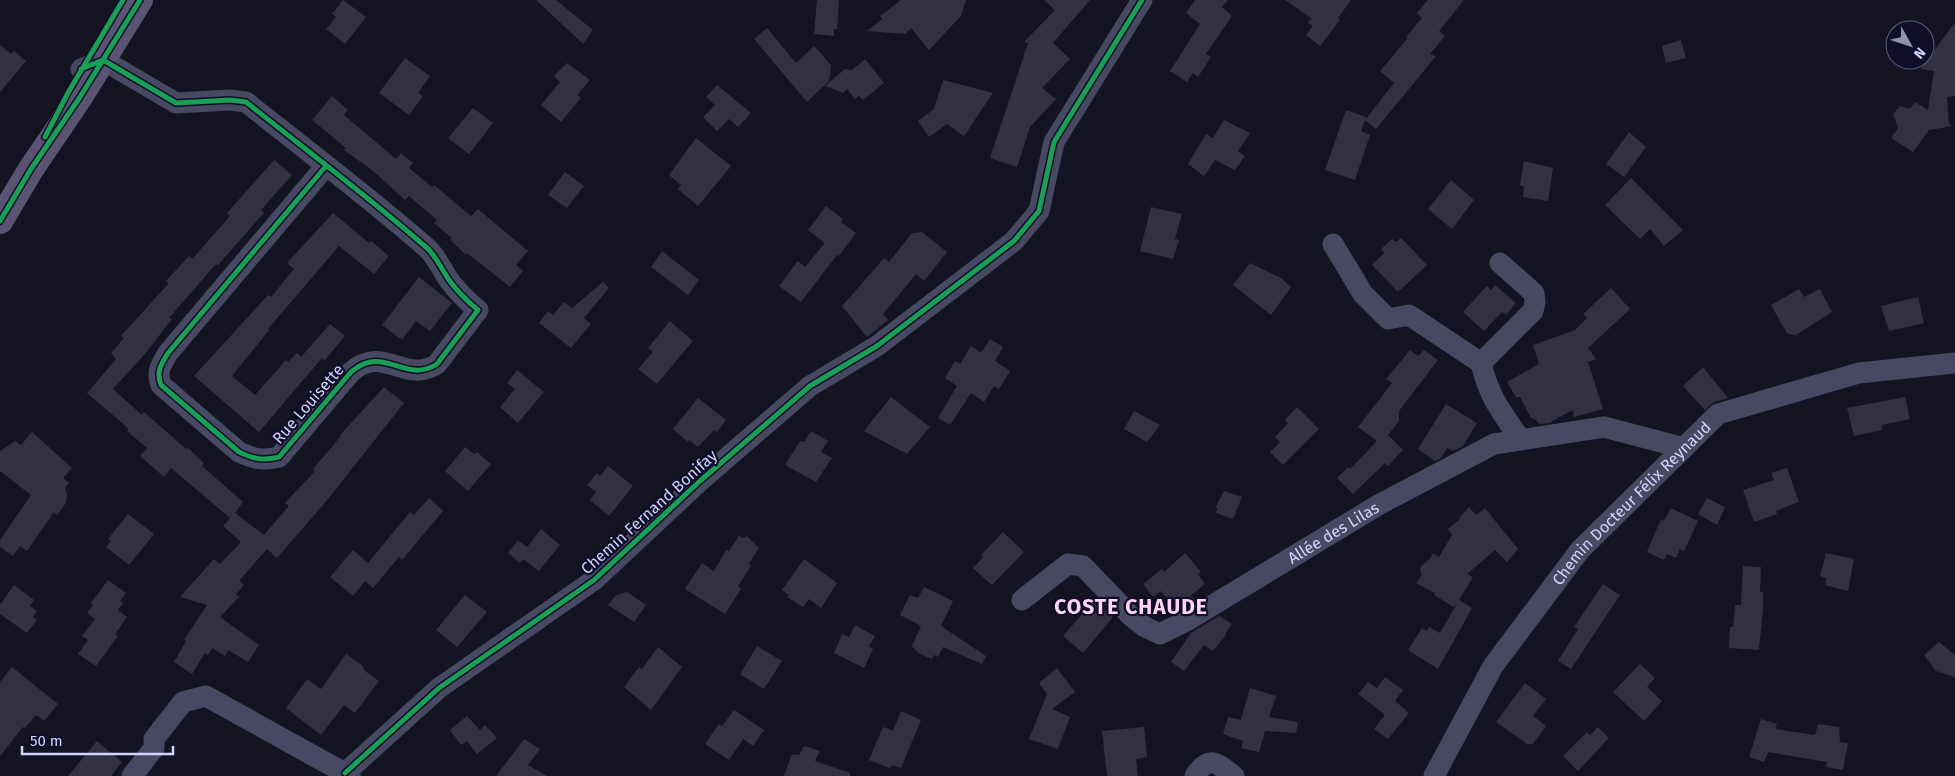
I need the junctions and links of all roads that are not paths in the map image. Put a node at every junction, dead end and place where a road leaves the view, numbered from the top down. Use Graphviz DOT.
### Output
graph roads {
  1 [pos="123,0"];
  2 [pos="140,0"];
  3 [pos="1142,0"];
  4 [pos="92,65"];
  5 [pos="326,166"];
  6 [pos="0,221"];
  7 [pos="1333,244"];
  8 [pos="1500,263"];
  9 [pos="1481,363"];
  10 [pos="1955,363"];
  11 [pos="1520,439"];
  12 [pos="1684,448"];
  13 [pos="1022,600"];
  14 [pos="348,774"];
  15 [pos="132,776"];
  16 [pos="1195,776"];
  17 [pos="1234,776"];
  18 [pos="1434,776"];
  1 -- 4 [label="main road"];
  2 -- 4 [label="main road"];
  3 -- 14 [label="street, Chemin Fernand Bonifay"];
  4 -- 5 [label="street, Rue Louisette"];
  4 -- 6 [label="main road"];
  5 -- 5 [label="street, Rue Louisette"];
  7 -- 9 [label="street"];
  8 -- 9 [label="street"];
  9 -- 11 [label="street"];
  10 -- 12 [label="street, Chemin Docteur Félix Reynaud"];
  11 -- 12 [label="street, Allée des Lilas"];
  11 -- 13 [label="street, Allée des Lilas"];
  12 -- 18 [label="street, Chemin Docteur Félix Reynaud"];
  14 -- 15 [label="street"];
  16 -- 17 [label="street"];
}
